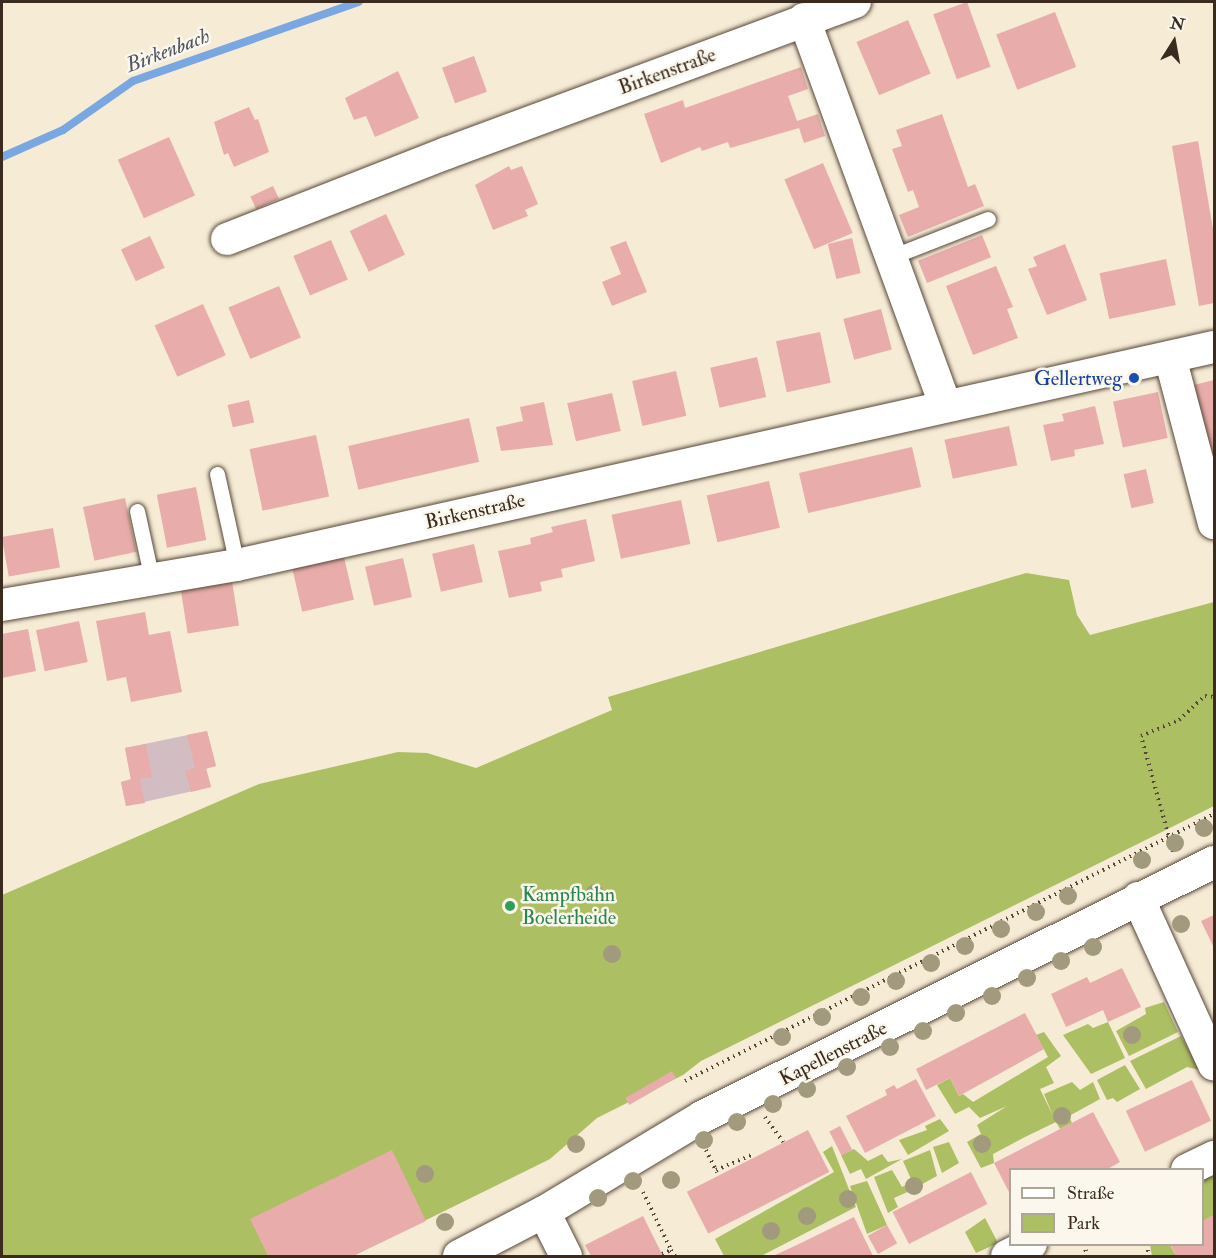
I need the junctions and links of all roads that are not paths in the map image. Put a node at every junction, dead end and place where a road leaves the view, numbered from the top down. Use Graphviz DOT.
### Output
graph roads {
  1 [pos="855,2"];
  2 [pos="804,19"];
  3 [pos="988,219"];
  4 [pos="227,239"];
  5 [pos="891,257"];
  6 [pos="1215,346"];
  7 [pos="1170,357"];
  8 [pos="946,406"];
  9 [pos="217,474"];
  10 [pos="137,511"];
  11 [pos="1215,523"];
  12 [pos="237,565"];
  13 [pos="152,580"];
  14 [pos="2,606"];
  15 [pos="1215,862"];
  16 [pos="1138,898"];
  17 [pos="1215,1065"];
  18 [pos="1215,1156"];
  19 [pos="1191,1168"];
  20 [pos="544,1212"];
  21 [pos="1029,1246"];
  22 [pos="459,1257"];
  23 [pos="566,1257"];
  24 [pos="1007,1257"];
  1 -- 2 [label="street, Birkenstraße"];
  2 -- 4 [label="street, Birkenstraße"];
  2 -- 5 [label="street"];
  3 -- 5 [label="lane"];
  5 -- 8 [label="street"];
  6 -- 7 [label="street, Birkenstraße"];
  7 -- 8 [label="street, Birkenstraße"];
  7 -- 11 [label="street"];
  8 -- 12 [label="street, Birkenstraße"];
  9 -- 12 [label="lane"];
  10 -- 13 [label="lane"];
  12 -- 13 [label="street, Birkenstraße"];
  13 -- 14 [label="street, Birkenstraße"];
  15 -- 16 [label="street, Kapellenstraße"];
  16 -- 17 [label="street"];
  16 -- 20 [label="street, Kapellenstraße"];
  18 -- 19 [label="street"];
  20 -- 22 [label="street, Kapellenstraße"];
  20 -- 23 [label="street"];
  21 -- 24 [label="street"];
}
